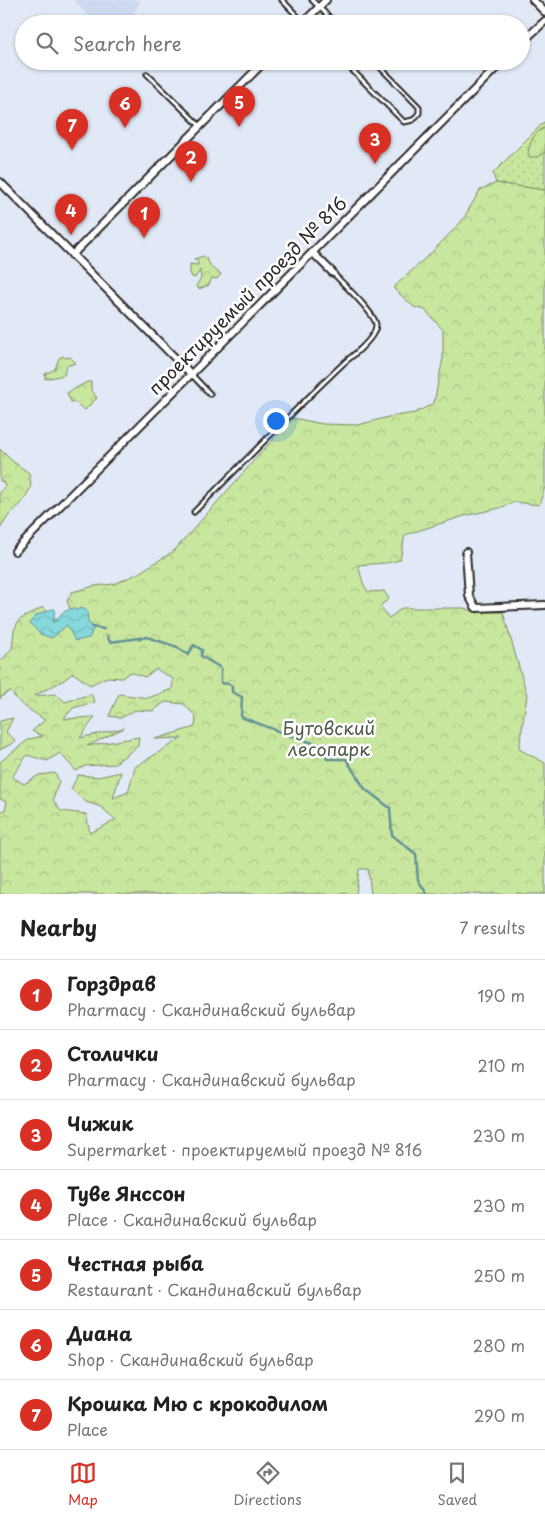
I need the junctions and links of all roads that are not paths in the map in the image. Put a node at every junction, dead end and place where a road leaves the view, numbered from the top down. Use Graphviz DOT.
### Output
graph roads {
  1 [pos="282,0"];
  2 [pos="312,0"];
  3 [pos="326,0"];
  4 [pos="533,0"];
  5 [pos="319,7"];
  6 [pos="545,12"];
  7 [pos="296,15"];
  8 [pos="312,15"];
  9 [pos="327,15"];
  10 [pos="545,21"];
  11 [pos="530,35"];
  12 [pos="256,70"];
  13 [pos="352,70"];
  14 [pos="383,70"];
  15 [pos="494,70"];
  16 [pos="147,74"];
  17 [pos="200,127"];
  18 [pos="0,182"];
  19 [pos="313,253"];
  20 [pos="72,255"];
  21 [pos="333,273"];
  22 [pos="192,375"];
  23 [pos="210,394"];
  24 [pos="194,512"];
  25 [pos="15,551"];
  26 [pos="466,552"];
  27 [pos="545,604"];
  1 -- 7 [label="lane"];
  2 -- 5 [label="lane"];
  3 -- 5 [label="street"];
  4 -- 6 [label="street"];
  5 -- 8 [label="street"];
  5 -- 9 [label="lane"];
  10 -- 11 [label="street"];
  12 -- 17 [label="street"];
  13 -- 14 [label="lane"];
  15 -- 19 [label="street, проектируемый проезд № 816"];
  16 -- 17 [label="lane"];
  17 -- 20 [label="street"];
  18 -- 20 [label="street"];
  19 -- 21 [label="street"];
  19 -- 22 [label="street, проектируемый проезд № 816"];
  20 -- 22 [label="street"];
  21 -- 24 [label="lane"];
  22 -- 23 [label="lane"];
  22 -- 25 [label="street, проектируемый проезд № 816"];
  26 -- 27 [label="street"];
}
